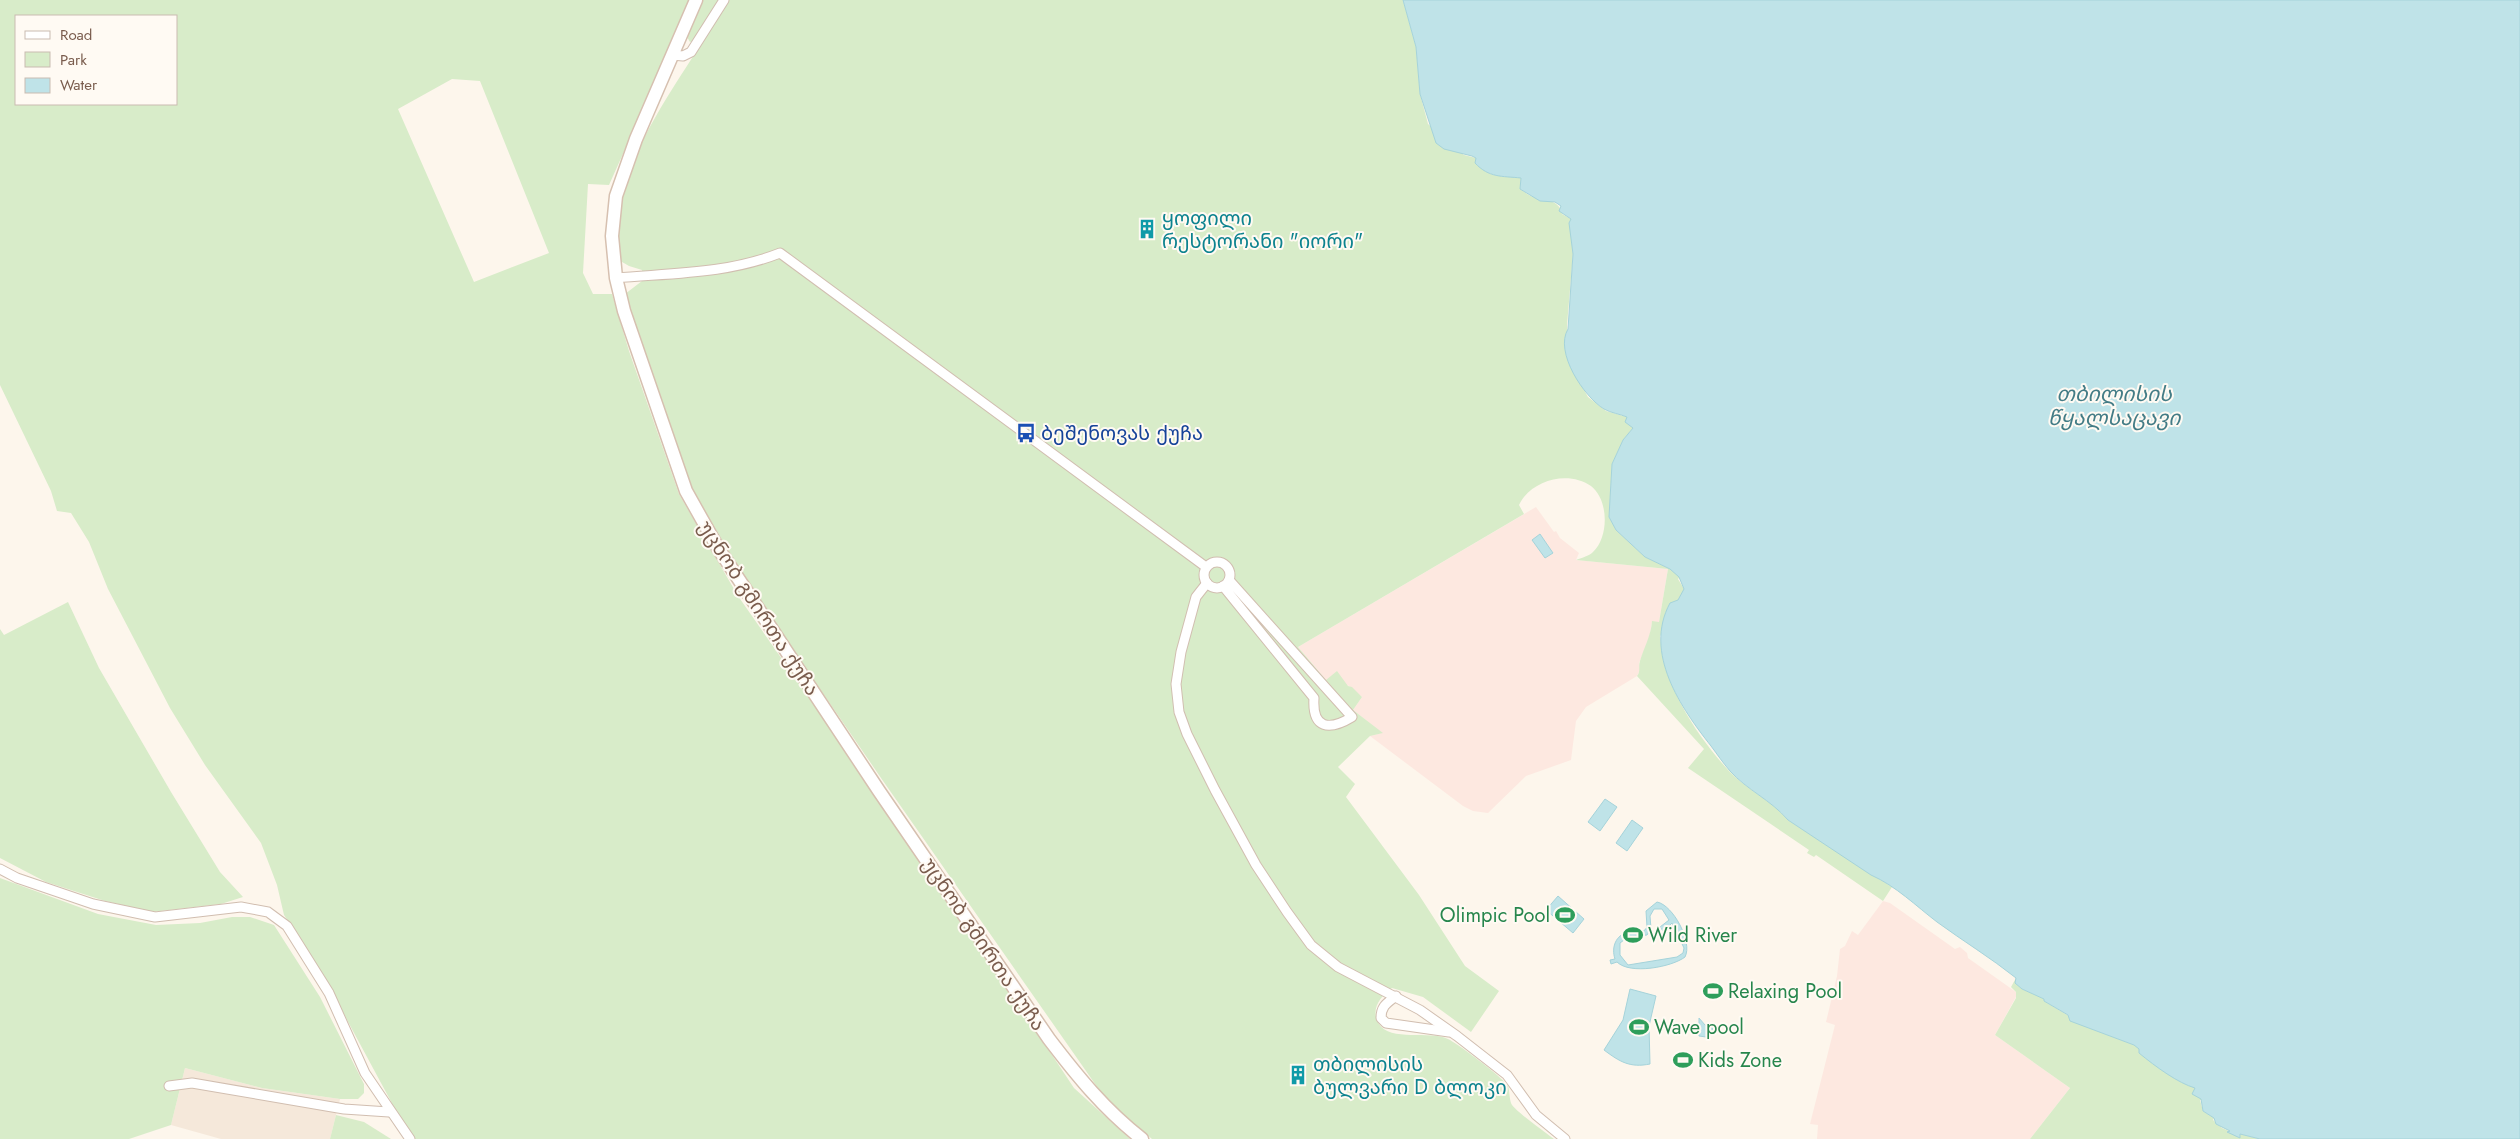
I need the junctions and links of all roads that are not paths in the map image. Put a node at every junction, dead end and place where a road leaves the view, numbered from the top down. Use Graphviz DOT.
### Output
graph roads {
  1 [pos="696,0"];
  2 [pos="724,0"];
  3 [pos="672,55"];
  4 [pos="616,278"];
  5 [pos="1206,567"];
  6 [pos="1206,583"];
  7 [pos="1226,583"];
  8 [pos="0,869"];
  9 [pos="1396,996"];
  10 [pos="1452,1032"];
  11 [pos="169,1086"];
  12 [pos="390,1112"];
  13 [pos="410,1139"];
  14 [pos="1142,1139"];
  15 [pos="1565,1139"];
  1 -- 3 [label="main road, უცნობ გმირთა ქუჩა"];
  2 -- 3 [label="street"];
  3 -- 4 [label="main road, უცნობ გმირთა ქუჩა"];
  4 -- 5 [label="street"];
  4 -- 14 [label="main road, უცნობ გმირთა ქუჩა"];
  5 -- 6 [label="street"];
  5 -- 7 [label="street"];
  6 -- 7 [label="street"];
  6 -- 9 [label="street"];
  7 -- 7 [label="street"];
  8 -- 12 [label="street"];
  9 -- 10 [label="street"];
  9 -- 10 [label="street"];
  10 -- 15 [label="street"];
  11 -- 12 [label="street"];
  12 -- 13 [label="street"];
}
